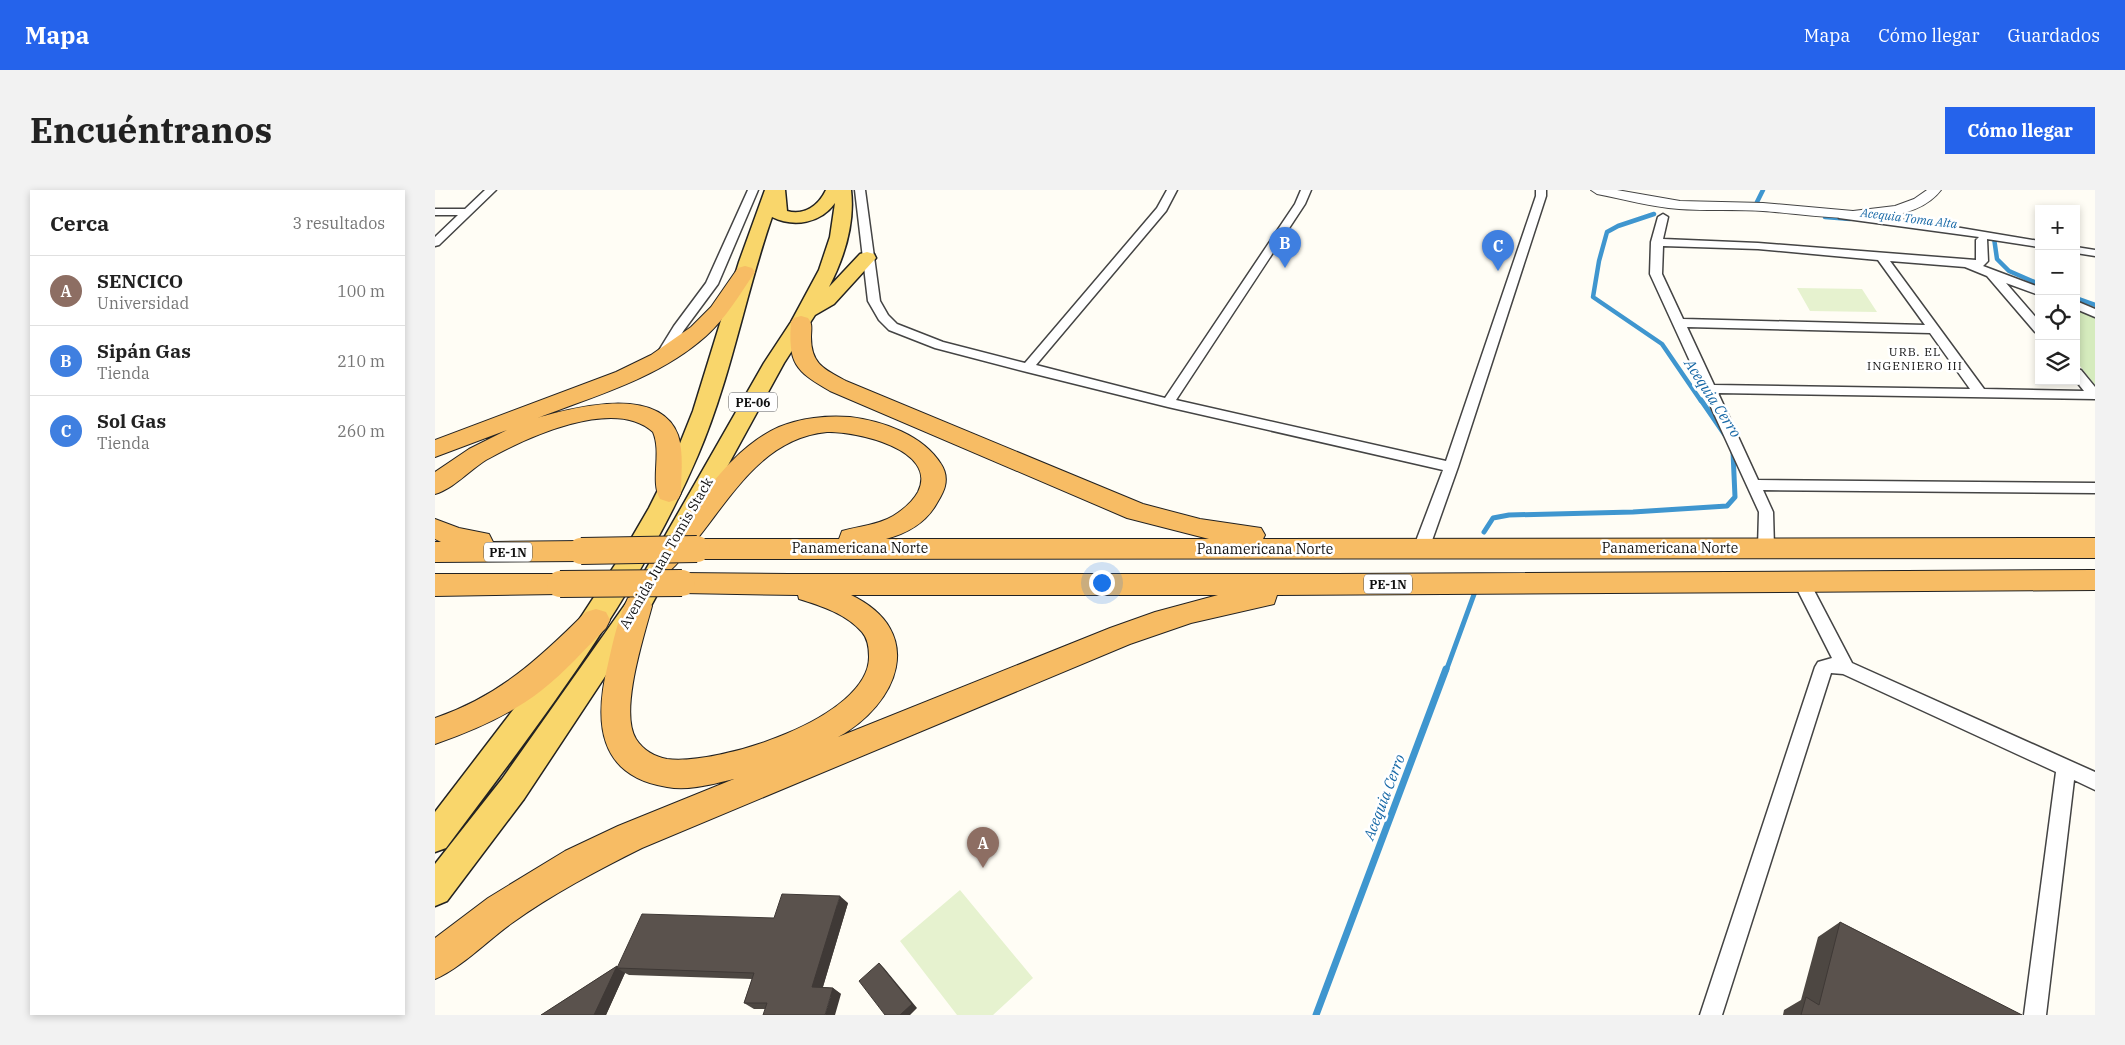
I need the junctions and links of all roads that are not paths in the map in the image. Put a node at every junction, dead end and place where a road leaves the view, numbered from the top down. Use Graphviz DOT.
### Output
graph roads {
  1 [pos="491,190"];
  2 [pos="753,190"];
  3 [pos="775,190"];
  4 [pos="834,190"];
  5 [pos="843,190"];
  6 [pos="859,190"];
  7 [pos="1172,190"];
  8 [pos="1306,190"];
  9 [pos="1541,190"];
  10 [pos="1597,190"];
  11 [pos="1935,190"];
  12 [pos="435,212"];
  13 [pos="467,212"];
  14 [pos="1843,216"];
  15 [pos="1663,217"];
  16 [pos="761,225"];
  17 [pos="733,236"];
  18 [pos="1982,240"];
  19 [pos="1657,242"];
  20 [pos="435,243"];
  21 [pos="2035,243"];
  22 [pos="2080,251"];
  23 [pos="2095,253"];
  24 [pos="1881,256"];
  25 [pos="867,258"];
  26 [pos="1967,264"];
  27 [pos="737,266"];
  28 [pos="1991,272"];
  29 [pos="2035,289"];
  30 [pos="2080,307"];
  31 [pos="2095,313"];
  32 [pos="803,318"];
  33 [pos="1678,323"];
  34 [pos="2035,324"];
  35 [pos="1934,329"];
  36 [pos="1027,368"];
  37 [pos="2080,378"];
  38 [pos="1708,389"];
  39 [pos="1981,394"];
  40 [pos="2095,395"];
  41 [pos="1168,403"];
  42 [pos="435,449"];
  43 [pos="1451,467"];
  44 [pos="435,485"];
  45 [pos="1754,485"];
  46 [pos="2095,488"];
  47 [pos="669,493"];
  48 [pos="435,528"];
  49 [pos="806,548"];
  50 [pos="1766,548"];
  51 [pos="2095,548"];
  52 [pos="1350,549"];
  53 [pos="1421,549"];
  54 [pos="435,552"];
  55 [pos="530,552"];
  56 [pos="662,563"];
  57 [pos="2095,580"];
  58 [pos="1801,581"];
  59 [pos="1336,584"];
  60 [pos="789,585"];
  61 [pos="441,586"];
  62 [pos="638,606"];
  63 [pos="596,620"];
  64 [pos="1846,668"];
  65 [pos="435,731"];
  66 [pos="2066,768"];
  67 [pos="2095,780"];
  68 [pos="435,837"];
  69 [pos="435,890"];
  70 [pos="435,961"];
  71 [pos="1711,1015"];
  72 [pos="2035,1015"];
  1 -- 13 [label="street"];
  2 -- 17 [label="street, Avenida Juan Tomis Stack"];
  3 -- 4 [label="main road"];
  3 -- 16 [label="main road, Avenida Juan Tomis Stack / PE-06"];
  5 -- 32 [label="main road, Avenida Juan Tomis Stack / PE-06"];
  6 -- 25 [label="street"];
  7 -- 36 [label="street"];
  8 -- 41 [label="street"];
  9 -- 43 [label="street"];
  10 -- 14 [label="street"];
  11 -- 14 [label="street"];
  12 -- 13 [label="street"];
  13 -- 20 [label="street"];
  14 -- 21 [label="street"];
  15 -- 19 [label="street"];
  16 -- 17 [label="street"];
  16 -- 27 [label="main road, Avenida Juan Tomis Stack / PE-06"];
  17 -- 27 [label="street, Avenida Juan Tomis Stack"];
  18 -- 26 [label="street"];
  19 -- 24 [label="street"];
  19 -- 33 [label="street"];
  22 -- 23 [label="street"];
  24 -- 26 [label="street"];
  24 -- 35 [label="street"];
  25 -- 32 [label="main road"];
  25 -- 36 [label="street"];
  26 -- 28 [label="street"];
  27 -- 42 [label="highway"];
  27 -- 47 [label="main road, Avenida Juan Tomis Stack / PE-06"];
  28 -- 29 [label="street"];
  28 -- 34 [label="street"];
  30 -- 31 [label="street"];
  32 -- 52 [label="highway"];
  32 -- 56 [label="main road, Avenida Juan Tomis Stack / PE-06"];
  33 -- 35 [label="street"];
  33 -- 38 [label="street"];
  35 -- 39 [label="street"];
  36 -- 41 [label="street"];
  37 -- 40 [label="street"];
  38 -- 39 [label="street"];
  38 -- 45 [label="street"];
  39 -- 40 [label="street"];
  41 -- 43 [label="street"];
  43 -- 53 [label="street"];
  44 -- 47 [label="highway"];
  45 -- 46 [label="street"];
  45 -- 50 [label="street"];
  47 -- 63 [label="main road, Avenida Juan Tomis Stack / PE-06"];
  48 -- 55 [label="highway"];
  49 -- 52 [label="highway, Panamericana Norte / PE-1N"];
  49 -- 55 [label="highway, Panamericana Norte / PE-1N, bridge"];
  49 -- 56 [label="highway"];
  50 -- 51 [label="highway, Panamericana Norte / PE-1N"];
  50 -- 53 [label="highway, Panamericana Norte / PE-1N"];
  52 -- 53 [label="highway, Panamericana Norte / PE-1N"];
  54 -- 55 [label="highway, Panamericana Norte / PE-1N"];
  56 -- 62 [label="main road, Avenida Juan Tomis Stack / PE-06"];
  57 -- 58 [label="highway, PE-1N"];
  58 -- 59 [label="highway, PE-1N"];
  58 -- 64 [label="street"];
  59 -- 60 [label="highway, PE-1N"];
  59 -- 70 [label="highway"];
  60 -- 61 [label="highway, PE-1N, bridge"];
  60 -- 62 [label="highway"];
  62 -- 69 [label="main road, Avenida Juan Tomis Stack"];
  63 -- 65 [label="highway"];
  63 -- 68 [label="main road, Avenida Juan Tomis Stack"];
  64 -- 66 [label="street"];
  64 -- 71 [label="street"];
  66 -- 67 [label="street"];
  66 -- 72 [label="street"];
}
